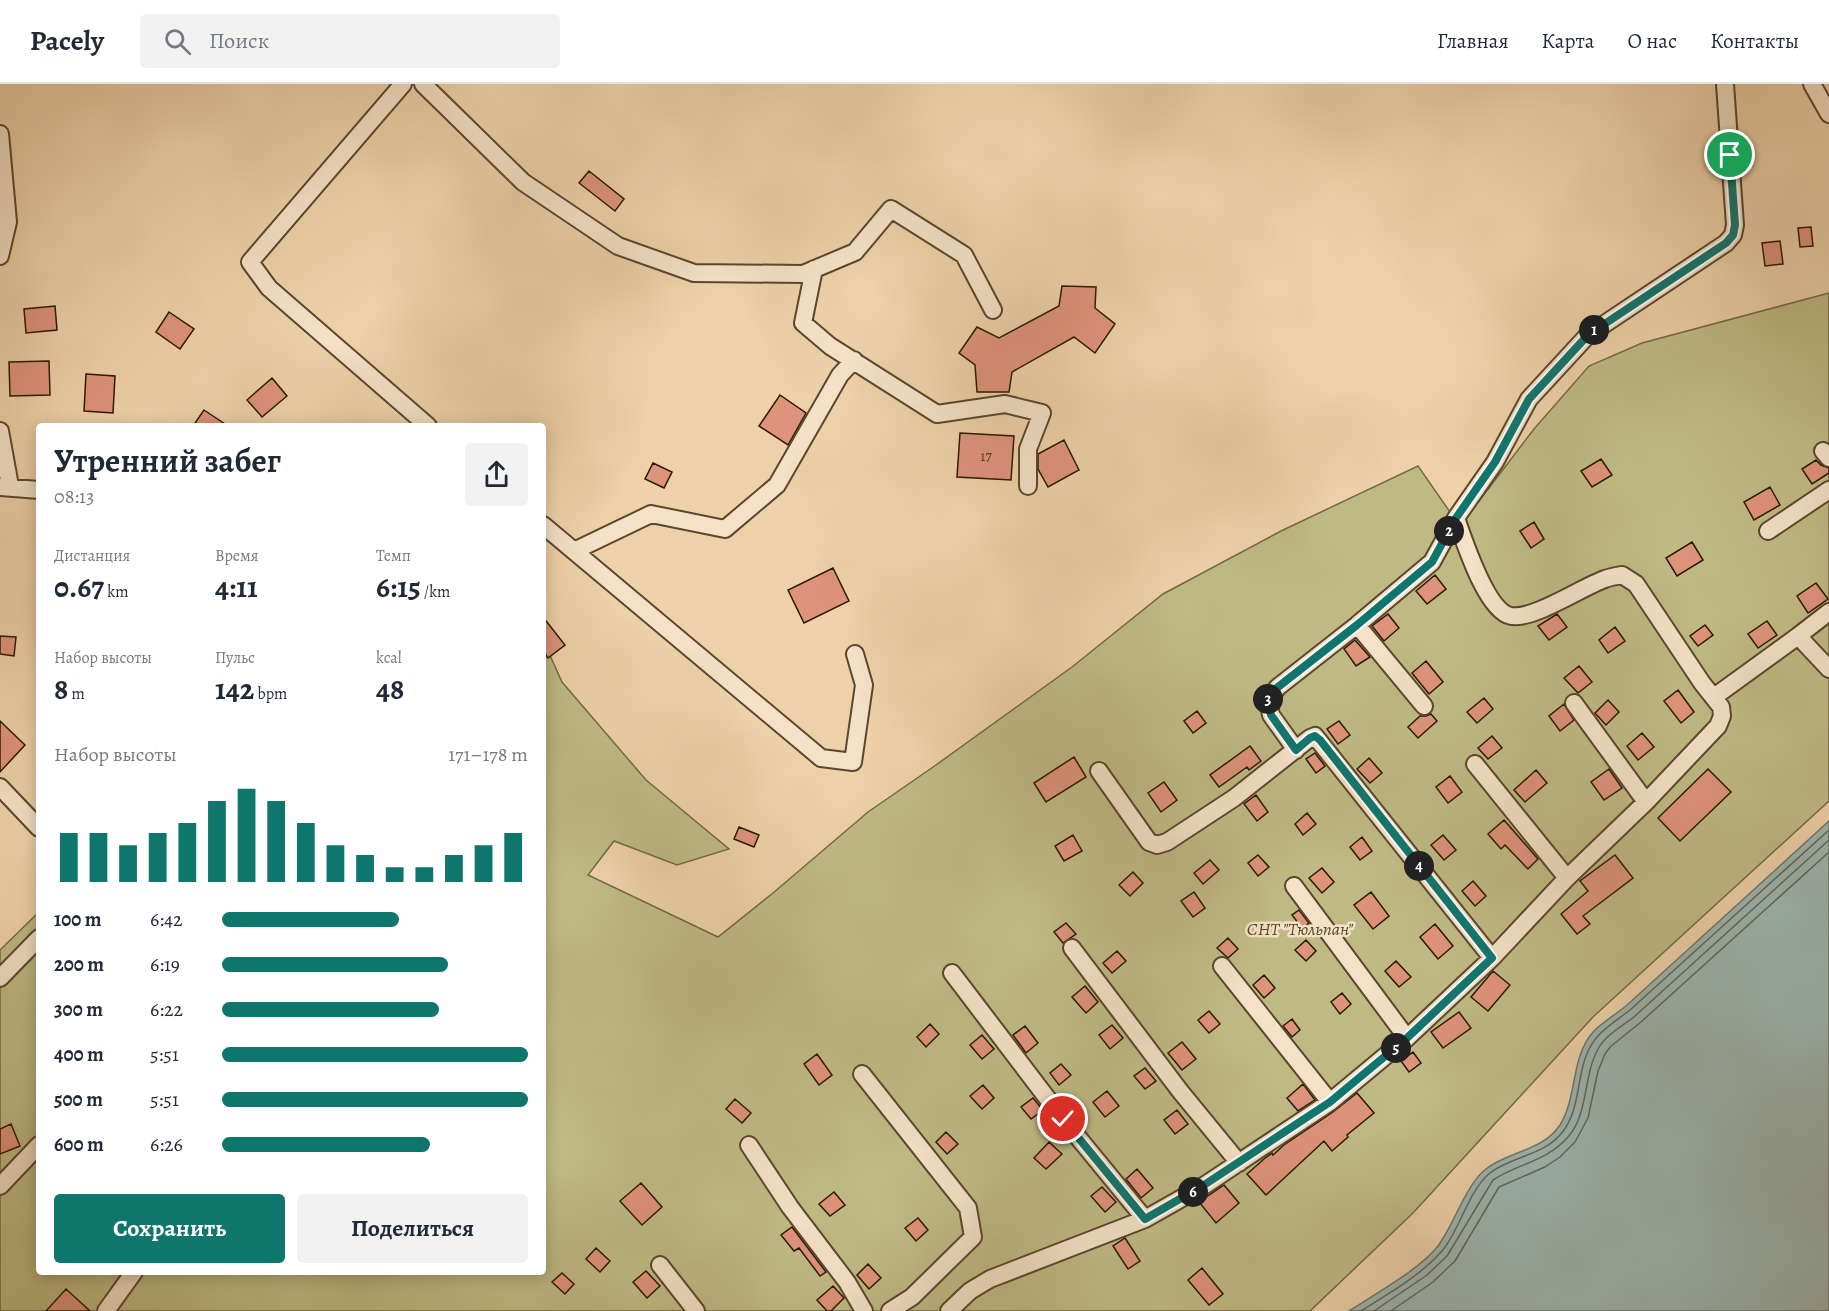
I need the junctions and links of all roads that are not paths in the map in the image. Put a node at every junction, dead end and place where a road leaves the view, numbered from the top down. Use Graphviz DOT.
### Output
graph roads {
  1 [pos="403,84"];
  2 [pos="423,84"];
  3 [pos="1725,84"];
  4 [pos="1812,84"];
  5 [pos="1829,114"];
  6 [pos="0,134"];
  7 [pos="0,256"];
  8 [pos="814,269"];
  9 [pos="993,310"];
  10 [pos="854,360"];
  11 [pos="425,423"];
  12 [pos="0,430"];
  13 [pos="1028,486"];
  14 [pos="5,487"];
  15 [pos="36,490"];
  16 [pos="1829,490"];
  17 [pos="1456,518"];
  18 [pos="546,528"];
  19 [pos="1768,531"];
  20 [pos="574,551"];
  21 [pos="1829,612"];
  22 [pos="1357,625"];
  23 [pos="1798,636"];
  24 [pos="855,654"];
  25 [pos="1829,669"];
  26 [pos="1714,697"];
  27 [pos="1574,704"];
  28 [pos="1424,706"];
  29 [pos="1296,750"];
  30 [pos="1475,764"];
  31 [pos="1099,771"];
  32 [pos="0,787"];
  33 [pos="1646,802"];
  34 [pos="36,825"];
  35 [pos="1567,878"];
  36 [pos="1294,886"];
  37 [pos="36,941"];
  38 [pos="1072,948"];
  39 [pos="1492,958"];
  40 [pos="1222,966"];
  41 [pos="952,973"];
  42 [pos="0,978"];
  43 [pos="1407,1038"];
  44 [pos="862,1074"];
  45 [pos="1330,1102"];
  46 [pos="749,1145"];
  47 [pos="36,1148"];
  48 [pos="1239,1163"];
  49 [pos="0,1186"];
  50 [pos="1145,1219"];
  51 [pos="660,1265"];
  52 [pos="132,1275"];
  53 [pos="953,1309"];
  54 [pos="106,1311"];
  55 [pos="696,1311"];
  56 [pos="864,1311"];
  57 [pos="890,1311"];
  1 -- 11 [label="street"];
  2 -- 8 [label="street"];
  3 -- 17 [label="street"];
  4 -- 5 [label="street"];
  6 -- 7 [label="street"];
  8 -- 9 [label="street"];
  8 -- 10 [label="street"];
  10 -- 13 [label="street"];
  10 -- 20 [label="street"];
  12 -- 14 [label="street"];
  14 -- 15 [label="street"];
  16 -- 19 [label="street"];
  17 -- 22 [label="street"];
  17 -- 26 [label="street"];
  18 -- 20 [label="street"];
  20 -- 24 [label="street"];
  21 -- 23 [label="street"];
  22 -- 28 [label="street"];
  22 -- 29 [label="street"];
  23 -- 25 [label="street"];
  23 -- 26 [label="street"];
  26 -- 33 [label="street"];
  27 -- 33 [label="street"];
  29 -- 31 [label="street"];
  29 -- 39 [label="street"];
  30 -- 35 [label="street"];
  32 -- 34 [label="street"];
  33 -- 35 [label="street"];
  35 -- 39 [label="street"];
  36 -- 43 [label="street"];
  37 -- 42 [label="street"];
  38 -- 48 [label="street"];
  39 -- 43 [label="street"];
  40 -- 45 [label="street"];
  41 -- 50 [label="street"];
  43 -- 45 [label="street"];
  44 -- 57 [label="street"];
  45 -- 48 [label="street"];
  46 -- 56 [label="street"];
  47 -- 49 [label="street"];
  48 -- 50 [label="street"];
  50 -- 53 [label="street"];
  51 -- 55 [label="street"];
  52 -- 54 [label="street"];
}
